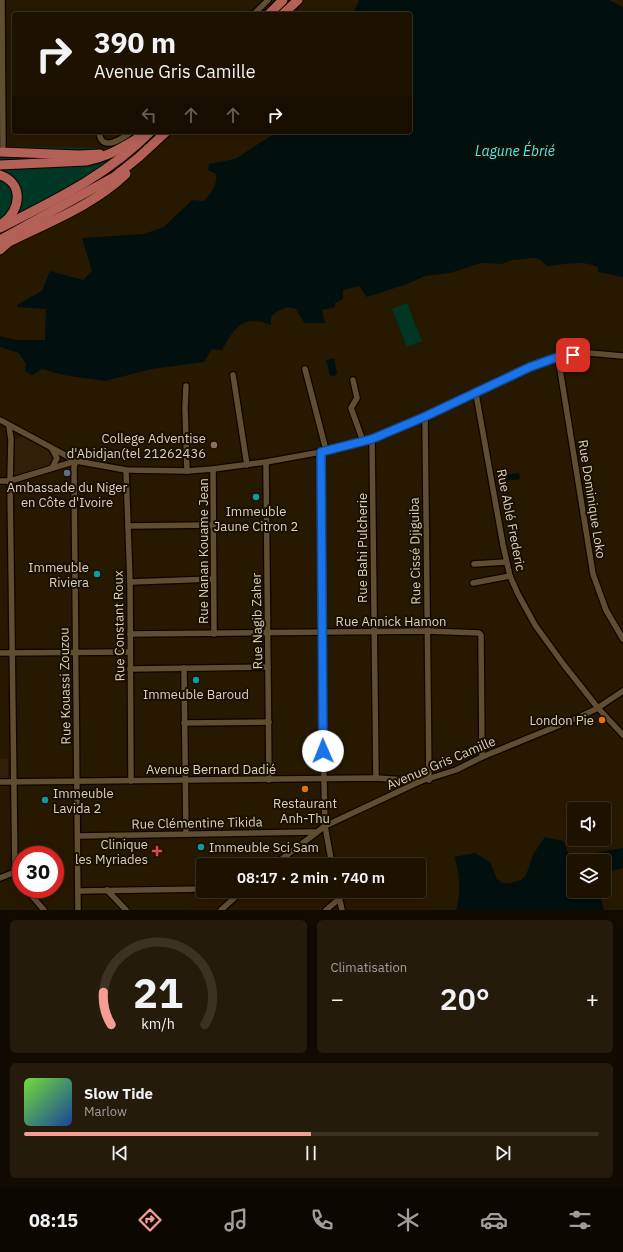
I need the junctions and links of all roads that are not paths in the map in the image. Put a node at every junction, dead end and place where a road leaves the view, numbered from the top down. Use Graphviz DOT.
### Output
graph roads {
  1 [pos="2,0"];
  2 [pos="268,0"];
  3 [pos="298,0"];
  4 [pos="281,1"];
  5 [pos="256,12"];
  6 [pos="271,12"];
  7 [pos="285,12"];
  8 [pos="2,120"];
  9 [pos="99,134"];
  10 [pos="128,134"];
  11 [pos="145,134"];
  12 [pos="147,134"];
  13 [pos="164,134"];
  14 [pos="126,145"];
  15 [pos="151,146"];
  16 [pos="2,149"];
  17 [pos="0,165"];
  18 [pos="0,175"];
  19 [pos="0,225"];
  20 [pos="0,228"];
  21 [pos="0,240"];
  22 [pos="0,250"];
  23 [pos="623,356"];
  24 [pos="558,357"];
  25 [pos="305,369"];
  26 [pos="234,375"];
  27 [pos="353,380"];
  28 [pos="186,386"];
  29 [pos="476,394"];
  30 [pos="424,417"];
  31 [pos="0,420"];
  32 [pos="9,426"];
  33 [pos="24,434"];
  34 [pos="372,439"];
  35 [pos="11,440"];
  36 [pos="363,441"];
  37 [pos="52,449"];
  38 [pos="323,451"];
  39 [pos="76,461"];
  40 [pos="266,462"];
  41 [pos="246,464"];
  42 [pos="52,468"];
  43 [pos="213,469"];
  44 [pos="126,470"];
  45 [pos="187,471"];
  46 [pos="0,481"];
  47 [pos="10,481"];
  48 [pos="213,525"];
  49 [pos="128,526"];
  50 [pos="506,562"];
  51 [pos="474,564"];
  52 [pos="510,576"];
  53 [pos="213,579"];
  54 [pos="130,582"];
  55 [pos="473,584"];
  56 [pos="427,631"];
  57 [pos="373,632"];
  58 [pos="268,633"];
  59 [pos="321,633"];
  60 [pos="130,634"];
  61 [pos="214,634"];
  62 [pos="623,639"];
  63 [pos="76,652"];
  64 [pos="130,652"];
  65 [pos="0,653"];
  66 [pos="12,653"];
  67 [pos="268,667"];
  68 [pos="184,668"];
  69 [pos="130,669"];
  70 [pos="623,691"];
  71 [pos="598,708"];
  72 [pos="269,722"];
  73 [pos="184,723"];
  74 [pos="623,735"];
  75 [pos="482,757"];
  76 [pos="376,778"];
  77 [pos="184,780"];
  78 [pos="269,780"];
  79 [pos="324,780"];
  80 [pos="429,780"];
  81 [pos="131,781"];
  82 [pos="421,781"];
  83 [pos="0,782"];
  84 [pos="13,782"];
  85 [pos="78,782"];
  86 [pos="325,826"];
  87 [pos="315,832"];
  88 [pos="186,834"];
  89 [pos="79,836"];
  90 [pos="14,846"];
  91 [pos="283,858"];
  92 [pos="331,858"];
  93 [pos="12,873"];
  94 [pos="0,878"];
  95 [pos="196,889"];
  96 [pos="107,890"];
  97 [pos="78,891"];
  98 [pos="34,898"];
  99 [pos="234,898"];
  100 [pos="340,898"];
  101 [pos="44,910"];
  102 [pos="78,910"];
  103 [pos="126,910"];
  104 [pos="221,910"];
  105 [pos="326,910"];
  106 [pos="342,910"];
  1 -- 8 [label="street"];
  2 -- 5 [label="street"];
  3 -- 7 [label="highway"];
  4 -- 6 [label="highway"];
  8 -- 16 [label="street"];
  9 -- 10 [label="street"];
  11 -- 14 [label="highway"];
  12 -- 20 [label="highway"];
  13 -- 15 [label="highway"];
  14 -- 16 [label="highway"];
  14 -- 17 [label="highway"];
  15 -- 21 [label="highway"];
  15 -- 22 [label="highway"];
  18 -- 19 [label="highway"];
  23 -- 24 [label="street"];
  24 -- 29 [label="street"];
  24 -- 62 [label="street, Rue Dominique Loko"];
  25 -- 38 [label="street"];
  26 -- 41 [label="street"];
  27 -- 36 [label="street"];
  28 -- 45 [label="street"];
  29 -- 30 [label="street"];
  29 -- 50 [label="street, Rue Ablé Frederic"];
  30 -- 34 [label="street"];
  30 -- 56 [label="street, Rue Cissé Djiguiba"];
  31 -- 32 [label="street"];
  32 -- 33 [label="street"];
  32 -- 35 [label="street"];
  33 -- 35 [label="street"];
  33 -- 37 [label="street"];
  34 -- 36 [label="street"];
  34 -- 57 [label="street, Rue Bahi Pulcherie"];
  35 -- 47 [label="street"];
  36 -- 38 [label="street"];
  37 -- 39 [label="street"];
  37 -- 42 [label="street"];
  38 -- 40 [label="street"];
  38 -- 59 [label="street"];
  39 -- 42 [label="street"];
  39 -- 44 [label="street"];
  39 -- 63 [label="street, Rue Kouassi Zouzou"];
  40 -- 41 [label="street"];
  40 -- 58 [label="street, Rue Nagib Zaher"];
  41 -- 43 [label="street"];
  42 -- 47 [label="street"];
  43 -- 45 [label="street"];
  43 -- 48 [label="street, Rue Nanan Kouame Jean"];
  44 -- 45 [label="street"];
  44 -- 49 [label="street, Rue Constant Roux"];
  46 -- 47 [label="street"];
  47 -- 66 [label="street"];
  48 -- 49 [label="street"];
  48 -- 53 [label="street, Rue Nanan Kouame Jean"];
  49 -- 54 [label="street, Rue Constant Roux"];
  50 -- 51 [label="street"];
  50 -- 52 [label="street, Rue Ablé Frederic"];
  52 -- 55 [label="street"];
  52 -- 71 [label="street, Rue Ablé Frederic"];
  53 -- 54 [label="street"];
  53 -- 61 [label="street, Rue Nanan Kouame Jean"];
  54 -- 60 [label="street, Rue Constant Roux"];
  56 -- 57 [label="street, Rue Annick Hamon"];
  56 -- 75 [label="street, Rue Annick Hamon"];
  56 -- 80 [label="street, Rue Cissé Djiguiba"];
  57 -- 59 [label="street, Rue Annick Hamon"];
  57 -- 76 [label="street, Rue Bahi Pulcherie"];
  58 -- 59 [label="street, Rue Annick Hamon"];
  58 -- 61 [label="street, Rue Annick Hamon"];
  58 -- 67 [label="street, Rue Nagib Zaher"];
  59 -- 79 [label="street"];
  60 -- 61 [label="street, Rue Annick Hamon"];
  60 -- 64 [label="street, Rue Constant Roux"];
  63 -- 64 [label="street"];
  63 -- 66 [label="street"];
  63 -- 85 [label="street, Rue Kouassi Zouzou"];
  64 -- 69 [label="street, Rue Constant Roux"];
  65 -- 66 [label="street"];
  66 -- 84 [label="street"];
  67 -- 68 [label="street"];
  67 -- 72 [label="street, Rue Nagib Zaher"];
  68 -- 69 [label="street"];
  68 -- 73 [label="street"];
  69 -- 81 [label="street, Rue Constant Roux"];
  70 -- 71 [label="street, Avenue Gris Camille"];
  71 -- 74 [label="street, Rue Ablé Frederic"];
  71 -- 75 [label="street, Avenue Gris Camille"];
  72 -- 73 [label="street"];
  72 -- 78 [label="street, Rue Nagib Zaher"];
  73 -- 77 [label="street"];
  75 -- 80 [label="street, Avenue Gris Camille"];
  76 -- 79 [label="street, Avenue Bernard Dadié"];
  76 -- 82 [label="street, Avenue Bernard Dadié"];
  77 -- 78 [label="street, Avenue Bernard Dadié"];
  77 -- 81 [label="street, Avenue Bernard Dadié"];
  77 -- 88 [label="street"];
  78 -- 79 [label="street, Avenue Bernard Dadié"];
  79 -- 86 [label="street"];
  80 -- 82 [label="street, Avenue Gris Camille"];
  81 -- 85 [label="street, Avenue Bernard Dadié"];
  82 -- 86 [label="street, Avenue Gris Camille"];
  83 -- 84 [label="street, Avenue Bernard Dadié"];
  84 -- 85 [label="street, Avenue Bernard Dadié"];
  84 -- 90 [label="street"];
  85 -- 89 [label="street, Rue Kouassi Zouzou"];
  86 -- 87 [label="street, Avenue Gris Camille"];
  86 -- 92 [label="street"];
  87 -- 88 [label="street, Rue Clémentine Tikida"];
  87 -- 91 [label="street, Avenue Gris Camille"];
  88 -- 89 [label="street, Rue Clémentine Tikida"];
  89 -- 97 [label="street, Rue Kouassi Zouzou"];
  93 -- 94 [label="street"];
  95 -- 96 [label="street"];
  96 -- 97 [label="street"];
  96 -- 103 [label="street"];
  97 -- 102 [label="street, Rue Kouassi Zouzou"];
  98 -- 101 [label="street"];
  99 -- 104 [label="street"];
  100 -- 105 [label="street"];
  100 -- 106 [label="street"];
}
